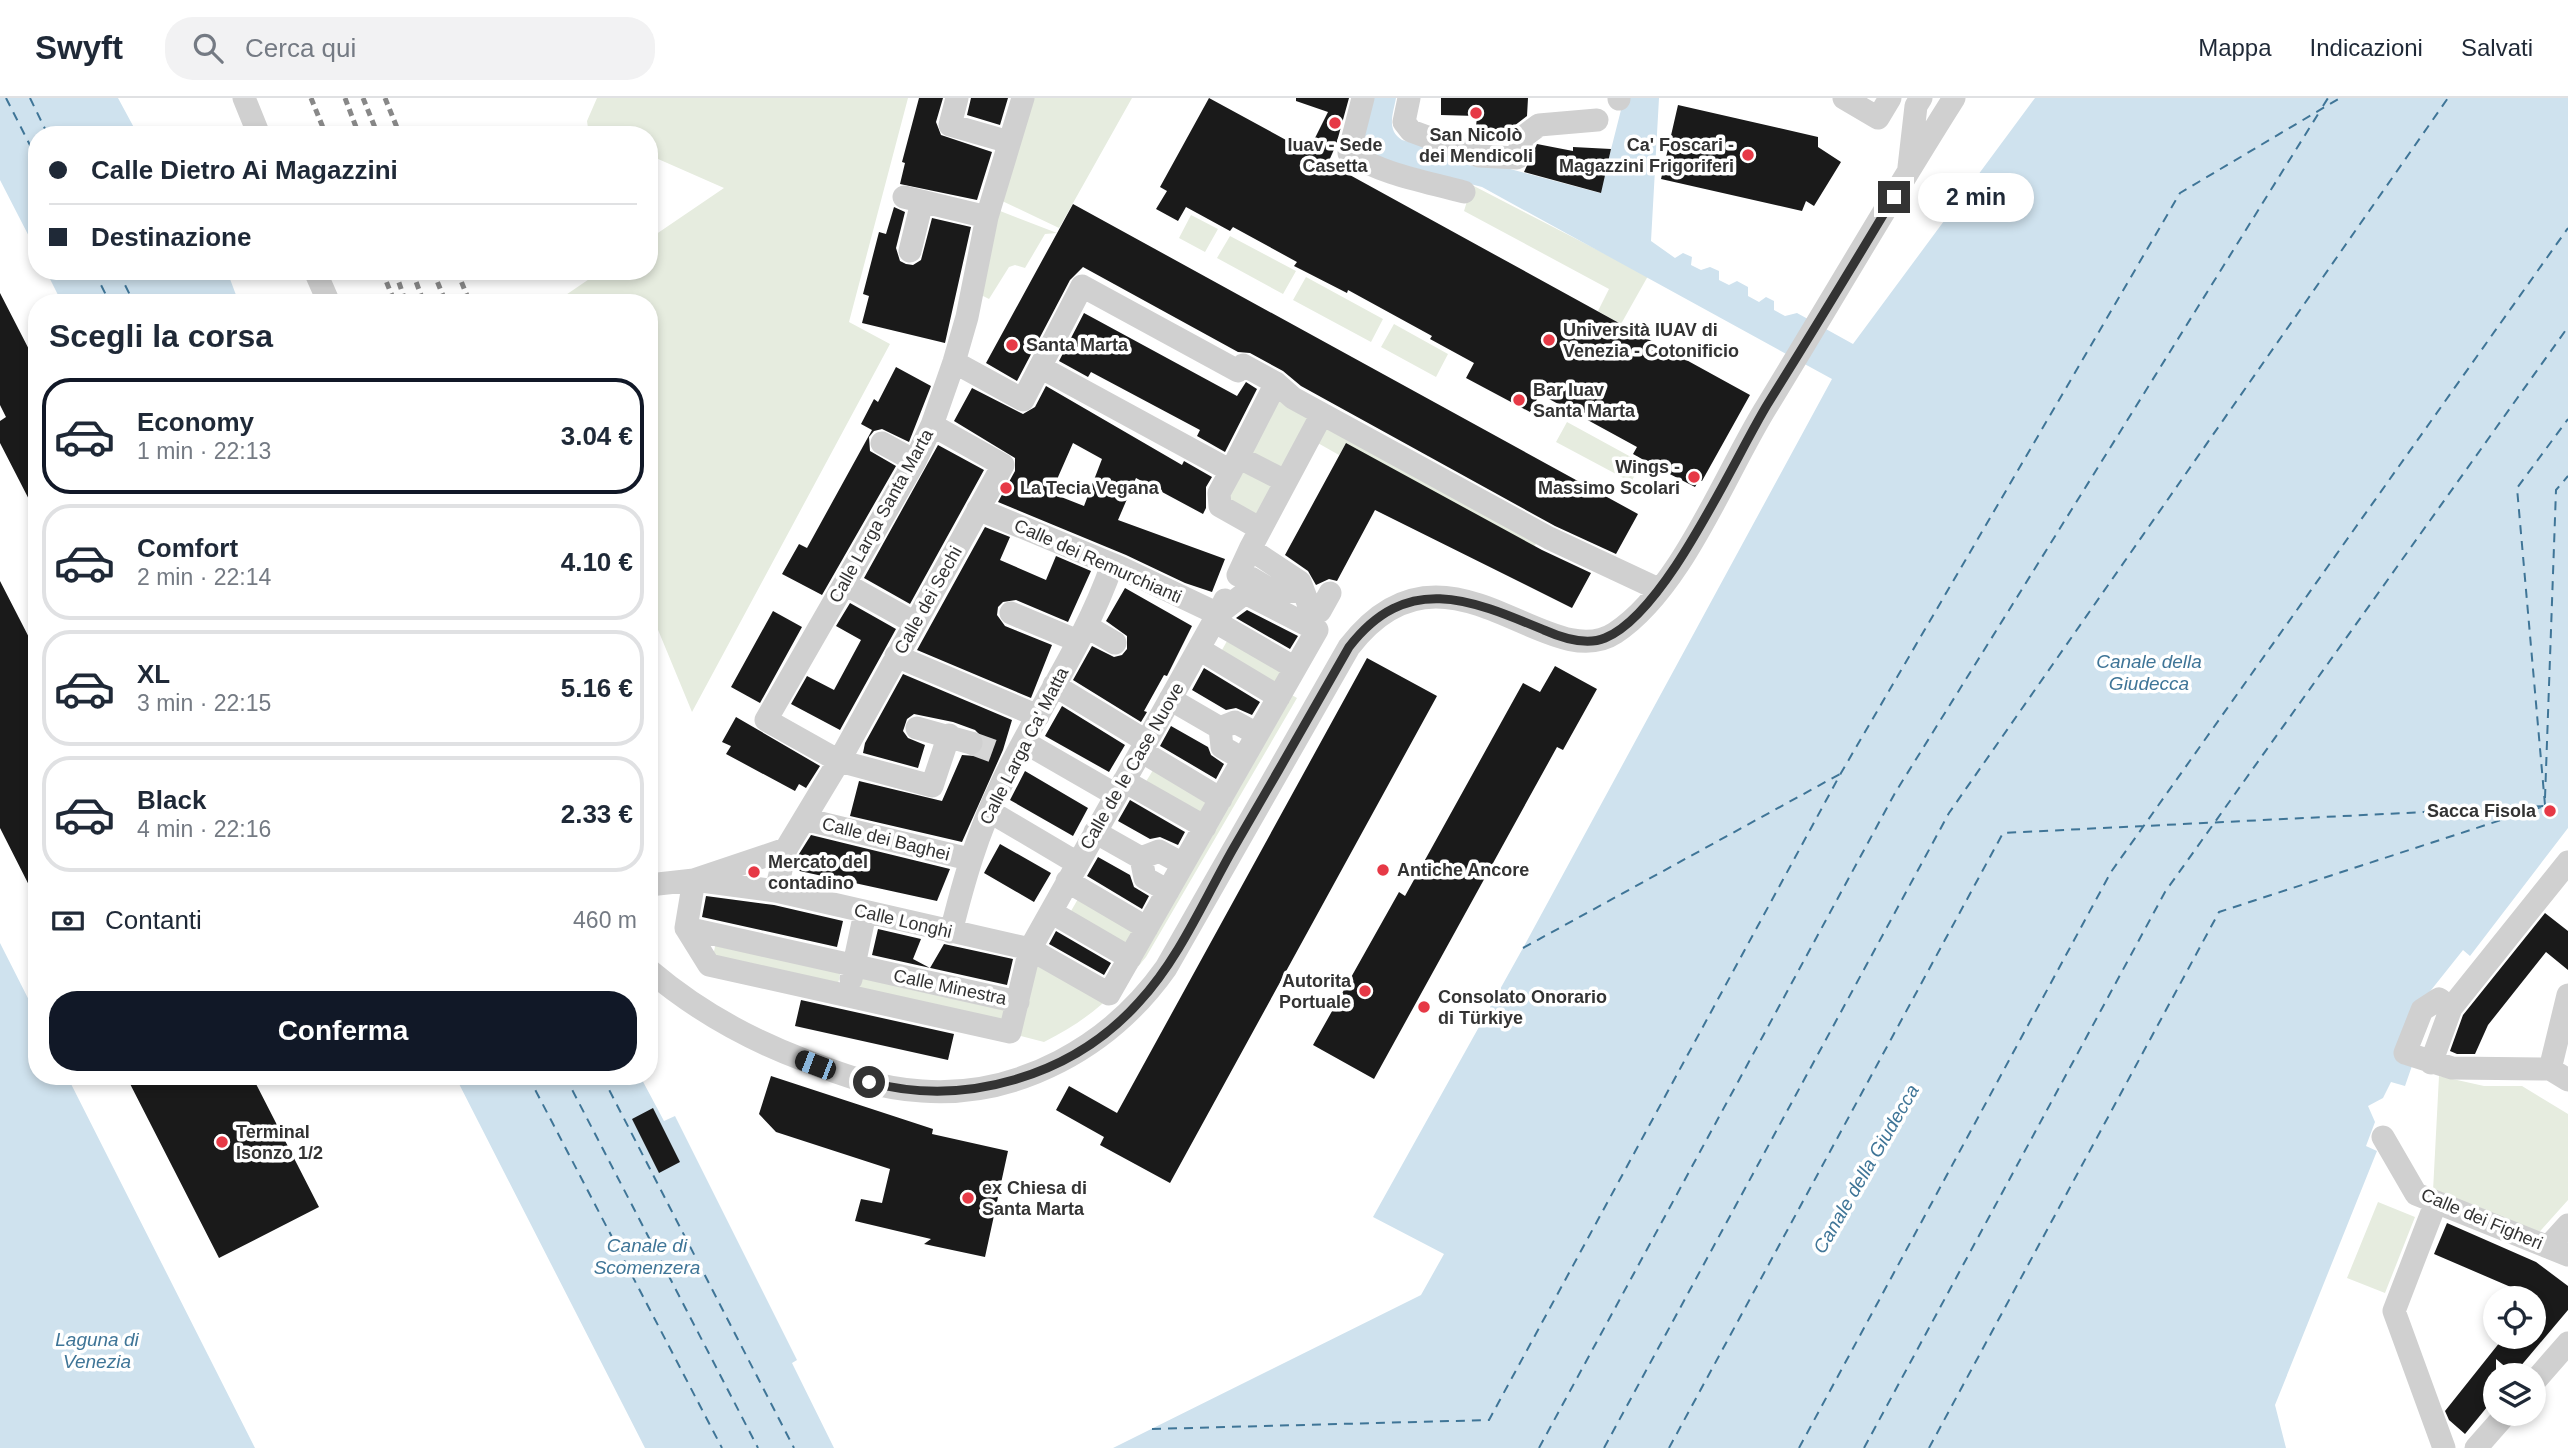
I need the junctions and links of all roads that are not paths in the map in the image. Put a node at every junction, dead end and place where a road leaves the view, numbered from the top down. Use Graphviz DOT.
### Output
graph roads {
  1 [pos="244,98"];
  2 [pos="957,98"];
  3 [pos="1023,98"];
  4 [pos="1363,98"];
  5 [pos="1409,98"];
  6 [pos="1844,98"];
  7 [pos="1890,98"];
  8 [pos="1921,98"];
  9 [pos="1955,98"];
  10 [pos="1597,120"];
  11 [pos="255,126"];
  12 [pos="1009,142"];
  13 [pos="1908,173"];
  14 [pos="1464,192"];
  15 [pos="991,214"];
  16 [pos="910,251"];
  17 [pos="954,362"];
  18 [pos="1040,367"];
  19 [pos="1276,383"];
  20 [pos="1322,414"];
  21 [pos="932,425"];
  22 [pos="882,443"];
  23 [pos="915,461"];
  24 [pos="1235,464"];
  25 [pos="1285,481"];
  26 [pos="978,509"];
  27 [pos="1254,538"];
  28 [pos="1112,565"];
  29 [pos="1238,582"];
  30 [pos="845,584"];
  31 [pos="1658,589"];
  32 [pos="1303,591"];
  33 [pos="1326,611"];
  34 [pos="1011,613"];
  35 [pos="1216,617"];
  36 [pos="915,623"];
  37 [pos="1082,634"];
  38 [pos="1115,643"];
  39 [pos="1199,649"];
  40 [pos="896,656"];
  41 [pos="1295,668"];
  42 [pos="1054,685"];
  43 [pos="1279,697"];
  44 [pos="1170,699"];
  45 [pos="1038,716"];
  46 [pos="917,728"];
  47 [pos="1220,728"];
  48 [pos="1258,734"];
  49 [pos="949,736"];
  50 [pos="971,743"];
  51 [pos="1144,746"];
  52 [pos="1013,752"];
  53 [pos="1243,759"];
  54 [pos="839,761"];
  55 [pos="1120,788"];
  56 [pos="1221,799"];
  57 [pos="989,811"];
  58 [pos="808,812"];
  59 [pos="1205,827"];
  60 [pos="1095,832"];
  61 [pos="786,849"];
  62 [pos="1141,858"];
  63 [pos="969,859"];
  64 [pos="2568,862"];
  65 [pos="1183,864"];
  66 [pos="1072,872"];
  67 [pos="694,880"];
  68 [pos="658,885"];
  69 [pos="776,891"];
  70 [pos="1168,891"];
  71 [pos="1051,912"];
  72 [pos="865,914"];
  73 [pos="686,928"];
  74 [pos="1147,928"];
  75 [pos="951,932"];
  76 [pos="716,935"];
  77 [pos="1030,949"];
  78 [pos="1130,958"];
  79 [pos="709,965"];
  80 [pos="854,966"];
  81 [pos="658,977"];
  82 [pos="2568,995"];
  83 [pos="847,996"];
  84 [pos="1018,1002"];
  85 [pos="2559,1075"];
  86 [pos="2383,1137"];
  87 [pos="2436,1202"];
  88 [pos="2568,1224"];
  89 [pos="2558,1251"];
  90 [pos="2568,1343"];
  91 [pos="2546,1368"];
  92 [pos="2495,1426"];
  93 [pos="2444,1448"];
  94 [pos="2476,1448"];
  1 -- 11 [label="street"];
  2 -- 12 [label="street"];
  3 -- 12 [label="street, Calle Larga Santa Marta"];
  4 -- 14 [label="street"];
  5 -- 10 [label="street"];
  6 -- 7 [label="street"];
  8 -- 13 [label="street"];
  9 -- 13 [label="street"];
  12 -- 15 [label="street, Calle Larga Santa Marta"];
  13 -- 31 [label="street"];
  15 -- 16 [label="street"];
  15 -- 17 [label="street, Calle Larga Santa Marta"];
  17 -- 18 [label="street"];
  17 -- 21 [label="street, Calle Larga Santa Marta"];
  18 -- 19 [label="street"];
  18 -- 24 [label="street"];
  19 -- 20 [label="street"];
  19 -- 24 [label="street"];
  20 -- 25 [label="street"];
  20 -- 31 [label="street"];
  21 -- 23 [label="street, Calle Larga Santa Marta"];
  21 -- 26 [label="street, Calle dei Sechi"];
  22 -- 23 [label="street"];
  23 -- 30 [label="street, Calle Larga Santa Marta"];
  24 -- 25 [label="street"];
  24 -- 27 [label="street"];
  25 -- 27 [label="street"];
  26 -- 28 [label="street, Calle dei Remurchianti"];
  26 -- 36 [label="street, Calle dei Sechi"];
  27 -- 29 [label="street"];
  27 -- 32 [label="street"];
  28 -- 35 [label="street, Calle dei Remurchianti"];
  28 -- 37 [label="street, Calle Larga Ca' Matta"];
  29 -- 32 [label="street"];
  29 -- 35 [label="street, Calle de le Case Nuove"];
  29 -- 41 [label="street"];
  30 -- 36 [label="street"];
  30 -- 54 [label="street, Calle Larga Santa Marta"];
  31 -- 81 [label="street"];
  32 -- 33 [label="street"];
  34 -- 37 [label="street"];
  35 -- 39 [label="street, Calle de le Case Nuove"];
  35 -- 41 [label="street, Calle dei Remurchianti"];
  36 -- 40 [label="street, Calle dei Sechi"];
  37 -- 38 [label="street"];
  37 -- 42 [label="street, Calle Larga Ca' Matta"];
  39 -- 43 [label="street"];
  39 -- 44 [label="street, Calle de le Case Nuove"];
  40 -- 45 [label="street"];
  40 -- 54 [label="street, Calle dei Sechi"];
  41 -- 43 [label="street"];
  42 -- 45 [label="street, Calle Larga Ca' Matta"];
  42 -- 51 [label="street"];
  43 -- 48 [label="street"];
  44 -- 47 [label="street"];
  44 -- 51 [label="street, Calle de le Case Nuove"];
  45 -- 52 [label="street, Calle Larga Ca' Matta"];
  46 -- 49 [label="street"];
  47 -- 48 [label="street"];
  47 -- 53 [label="street"];
  48 -- 53 [label="street"];
  49 -- 50 [label="street"];
  49 -- 54 [label="street"];
  51 -- 55 [label="street, Calle de le Case Nuove"];
  51 -- 56 [label="street"];
  52 -- 55 [label="street"];
  52 -- 57 [label="street, Calle Larga Ca' Matta"];
  53 -- 56 [label="street"];
  54 -- 58 [label="street, Calle dei Sechi"];
  55 -- 59 [label="street"];
  55 -- 60 [label="street, Calle de le Case Nuove"];
  56 -- 59 [label="street"];
  57 -- 63 [label="street, Calle Larga Ca' Matta"];
  57 -- 66 [label="street"];
  58 -- 61 [label="street, Calle dei Sechi"];
  58 -- 63 [label="street, Calle dei Baghei"];
  59 -- 65 [label="street"];
  60 -- 62 [label="street"];
  60 -- 66 [label="street, Calle de le Case Nuove"];
  61 -- 67 [label="street"];
  61 -- 69 [label="street, Calle dei Sechi"];
  62 -- 65 [label="street"];
  62 -- 70 [label="street"];
  63 -- 75 [label="street, Calle Larga Ca' Matta"];
  64 -- 85 [label="street"];
  65 -- 70 [label="street"];
  66 -- 71 [label="street, Calle de le Case Nuove"];
  66 -- 74 [label="street"];
  67 -- 68 [label="street"];
  67 -- 69 [label="street"];
  67 -- 73 [label="street"];
  69 -- 72 [label="street, Calle Longhi"];
  70 -- 74 [label="street"];
  71 -- 77 [label="street, Calle de le Case Nuove"];
  71 -- 78 [label="street"];
  72 -- 75 [label="street, Calle Longhi"];
  72 -- 80 [label="street"];
  73 -- 76 [label="street, Calle Minestra"];
  73 -- 79 [label="street"];
  74 -- 78 [label="street"];
  75 -- 77 [label="street, Calle Longhi"];
  76 -- 79 [label="street"];
  76 -- 80 [label="street, Calle Minestra"];
  77 -- 78 [label="street, Calle Longhi"];
  77 -- 84 [label="street, Calle de le Case Nuove"];
  79 -- 83 [label="street, Calle Minestra"];
  80 -- 83 [label="street"];
  80 -- 84 [label="street, Calle Minestra"];
  82 -- 85 [label="street"];
  83 -- 84 [label="street, Calle Minestra"];
  86 -- 87 [label="street, Calle dei Figheri"];
  87 -- 89 [label="street, Calle dei Figheri"];
  87 -- 93 [label="street"];
  88 -- 89 [label="street"];
  90 -- 91 [label="street"];
  92 -- 94 [label="street"];
}
